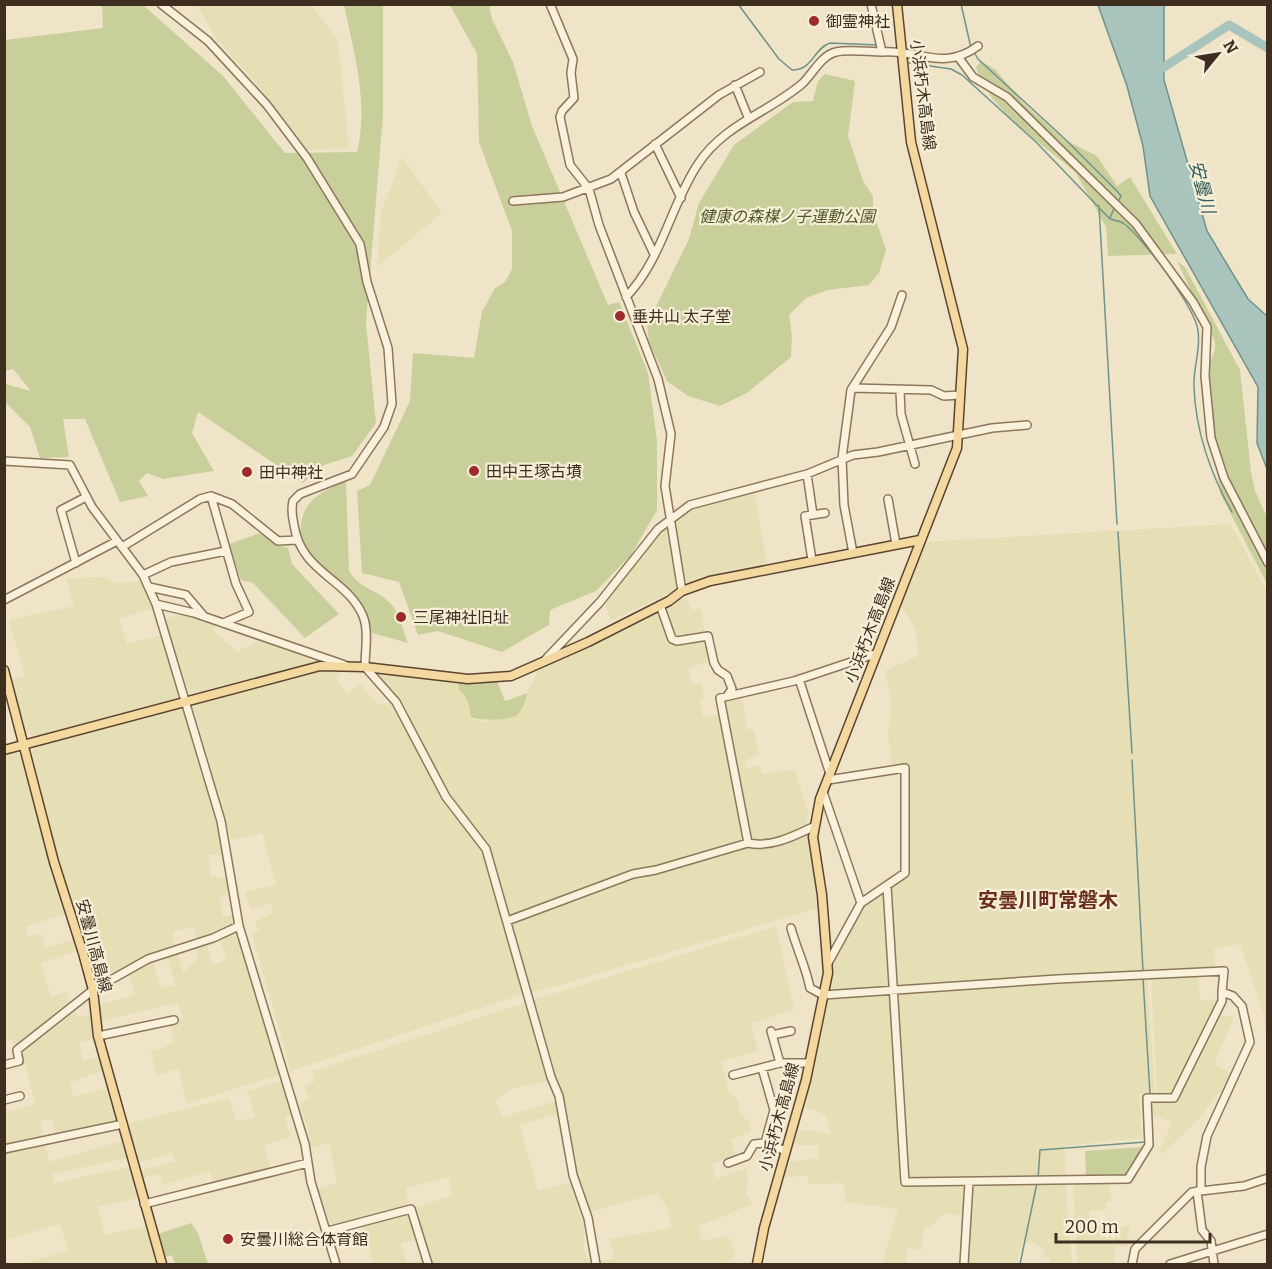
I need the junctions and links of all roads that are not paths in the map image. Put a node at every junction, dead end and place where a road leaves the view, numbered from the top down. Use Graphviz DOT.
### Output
graph roads {
  1 [pos="161,4"];
  2 [pos="550,4"];
  3 [pos="871,4"];
  4 [pos="897,4"];
  5 [pos="978,46"];
  6 [pos="882,52"];
  7 [pos="901,53"];
  8 [pos="959,58"];
  9 [pos="760,72"];
  10 [pos="735,85"];
  11 [pos="748,117"];
  12 [pos="655,144"];
  13 [pos="621,173"];
  14 [pos="589,189"];
  15 [pos="681,198"];
  16 [pos="513,201"];
  17 [pos="654,254"];
  18 [pos="902,295"];
  19 [pos="626,297"];
  20 [pos="853,388"];
  21 [pos="900,390"];
  22 [pos="960,396"];
  23 [pos="1027,425"];
  24 [pos="958,435"];
  25 [pos="910,445"];
  26 [pos="842,458"];
  27 [pos="4,461"];
  28 [pos="915,464"];
  29 [pos="807,474"];
  30 [pos="211,496"];
  31 [pos="86,497"];
  32 [pos="888,499"];
  33 [pos="825,513"];
  34 [pos="813,515"];
  35 [pos="670,518"];
  36 [pos="296,540"];
  37 [pos="920,540"];
  38 [pos="120,544"];
  39 [pos="896,544"];
  40 [pos="226,551"];
  41 [pos="853,553"];
  42 [pos="812,560"];
  43 [pos="76,563"];
  44 [pos="1268,563"];
  45 [pos="143,575"];
  46 [pos="149,587"];
  47 [pos="682,591"];
  48 [pos="4,600"];
  49 [pos="156,604"];
  50 [pos="660,605"];
  51 [pos="204,617"];
  52 [pos="223,623"];
  53 [pos="875,654"];
  54 [pos="542,663"];
  55 [pos="351,667"];
  56 [pos="365,667"];
  57 [pos="4,670"];
  58 [pos="799,679"];
  59 [pos="727,696"];
  60 [pos="186,701"];
  61 [pos="23,744"];
  62 [pos="4,750"];
  63 [pos="829,777"];
  64 [pos="823,792"];
  65 [pos="815,826"];
  66 [pos="747,843"];
  67 [pos="887,886"];
  68 [pos="861,903"];
  69 [pos="507,921"];
  70 [pos="239,926"];
  71 [pos="791,928"];
  72 [pos="828,963"];
  73 [pos="93,990"];
  74 [pos="893,990"];
  75 [pos="1222,992"];
  76 [pos="823,995"];
  77 [pos="174,1020"];
  78 [pos="790,1031"];
  79 [pos="98,1036"];
  80 [pos="780,1063"];
  81 [pos="809,1063"];
  82 [pos="4,1065"];
  83 [pos="762,1068"];
  84 [pos="733,1076"];
  85 [pos="20,1096"];
  86 [pos="4,1100"];
  87 [pos="123,1124"];
  88 [pos="765,1143"];
  89 [pos="4,1149"];
  90 [pos="786,1151"];
  91 [pos="308,1163"];
  92 [pos="728,1163"];
  93 [pos="1268,1178"];
  94 [pos="969,1182"];
  95 [pos="1199,1191"];
  96 [pos="144,1204"];
  97 [pos="328,1231"];
  98 [pos="1268,1234"];
  99 [pos="1214,1251"];
  100 [pos="162,1264"];
  101 [pos="336,1264"];
  102 [pos="428,1264"];
  103 [pos="596,1264"];
  104 [pos="757,1264"];
  105 [pos="964,1264"];
  106 [pos="1132,1264"];
  107 [pos="1170,1264"];
  108 [pos="1214,1264"];
  1 -- 36 [label="street"];
  2 -- 14 [label="street"];
  3 -- 6 [label="street"];
  4 -- 7 [label="main road, 小浜朽木高島線"];
  5 -- 8 [label="street"];
  6 -- 7 [label="street"];
  6 -- 11 [label="street"];
  7 -- 8 [label="street"];
  7 -- 22 [label="main road, 小浜朽木高島線"];
  8 -- 44 [label="street"];
  9 -- 10 [label="street"];
  10 -- 11 [label="street"];
  10 -- 12 [label="street"];
  11 -- 15 [label="street"];
  12 -- 13 [label="street"];
  12 -- 15 [label="street"];
  13 -- 14 [label="street"];
  13 -- 17 [label="street"];
  14 -- 16 [label="street"];
  14 -- 19 [label="street"];
  15 -- 17 [label="street"];
  17 -- 19 [label="street"];
  18 -- 20 [label="street"];
  19 -- 35 [label="street"];
  20 -- 21 [label="street"];
  20 -- 26 [label="street"];
  21 -- 22 [label="street"];
  21 -- 25 [label="street"];
  22 -- 24 [label="main road, 小浜朽木高島線"];
  23 -- 24 [label="street"];
  24 -- 25 [label="street"];
  24 -- 37 [label="main road, 小浜朽木高島線"];
  25 -- 26 [label="street"];
  25 -- 28 [label="street"];
  26 -- 29 [label="street"];
  26 -- 41 [label="street"];
  27 -- 31 [label="street"];
  29 -- 34 [label="street"];
  29 -- 35 [label="street"];
  30 -- 36 [label="street"];
  30 -- 38 [label="street"];
  30 -- 40 [label="street"];
  31 -- 38 [label="street"];
  31 -- 43 [label="street"];
  32 -- 39 [label="street"];
  33 -- 34 [label="street"];
  34 -- 42 [label="street"];
  35 -- 47 [label="street"];
  35 -- 54 [label="street"];
  36 -- 56 [label="street"];
  37 -- 39 [label="main road"];
  37 -- 53 [label="main road, 小浜朽木高島線"];
  38 -- 43 [label="street"];
  38 -- 45 [label="street"];
  39 -- 41 [label="main road"];
  40 -- 45 [label="street"];
  40 -- 52 [label="street"];
  41 -- 42 [label="main road"];
  42 -- 47 [label="main road"];
  43 -- 48 [label="street"];
  45 -- 46 [label="street"];
  46 -- 49 [label="street"];
  46 -- 51 [label="street"];
  47 -- 50 [label="main road"];
  49 -- 51 [label="street"];
  49 -- 60 [label="street"];
  50 -- 54 [label="main road"];
  50 -- 59 [label="street"];
  51 -- 52 [label="street"];
  52 -- 55 [label="street"];
  53 -- 58 [label="street"];
  53 -- 63 [label="main road, 小浜朽木高島線"];
  54 -- 56 [label="main road"];
  55 -- 56 [label="main road"];
  55 -- 60 [label="main road"];
  56 -- 69 [label="street"];
  57 -- 61 [label="main road, 安曇川高島線"];
  58 -- 59 [label="street"];
  58 -- 63 [label="street"];
  59 -- 66 [label="street"];
  60 -- 61 [label="main road"];
  60 -- 70 [label="street"];
  61 -- 62 [label="main road"];
  61 -- 73 [label="main road, 安曇川高島線"];
  63 -- 64 [label="main road, 小浜朽木高島線"];
  63 -- 67 [label="street"];
  64 -- 65 [label="main road, 小浜朽木高島線"];
  64 -- 68 [label="street"];
  65 -- 66 [label="street"];
  65 -- 72 [label="main road, 小浜朽木高島線"];
  66 -- 69 [label="street"];
  67 -- 68 [label="street"];
  67 -- 74 [label="street"];
  68 -- 72 [label="street"];
  69 -- 103 [label="street"];
  70 -- 73 [label="street"];
  70 -- 91 [label="street"];
  71 -- 76 [label="street"];
  72 -- 76 [label="main road, 小浜朽木高島線"];
  73 -- 79 [label="main road, 安曇川高島線"];
  73 -- 82 [label="street"];
  74 -- 75 [label="street"];
  74 -- 76 [label="street"];
  74 -- 94 [label="street"];
  75 -- 94 [label="street"];
  75 -- 95 [label="street"];
  76 -- 81 [label="main road, 小浜朽木高島線"];
  77 -- 79 [label="street"];
  78 -- 80 [label="street"];
  79 -- 87 [label="main road, 安曇川高島線"];
  80 -- 81 [label="street"];
  80 -- 83 [label="street"];
  81 -- 90 [label="main road, 小浜朽木高島線"];
  83 -- 84 [label="street"];
  83 -- 88 [label="street"];
  85 -- 86 [label="street"];
  87 -- 89 [label="street"];
  87 -- 96 [label="main road, 安曇川高島線"];
  88 -- 90 [label="street"];
  88 -- 92 [label="street"];
  90 -- 104 [label="main road, 小浜朽木高島線"];
  91 -- 96 [label="street"];
  91 -- 97 [label="street"];
  93 -- 95 [label="street"];
  94 -- 105 [label="street"];
  95 -- 99 [label="street"];
  95 -- 106 [label="street"];
  96 -- 100 [label="main road, 安曇川高島線"];
  97 -- 101 [label="street"];
  97 -- 102 [label="street"];
  98 -- 99 [label="street"];
  99 -- 107 [label="street"];
  99 -- 108 [label="street"];
}
